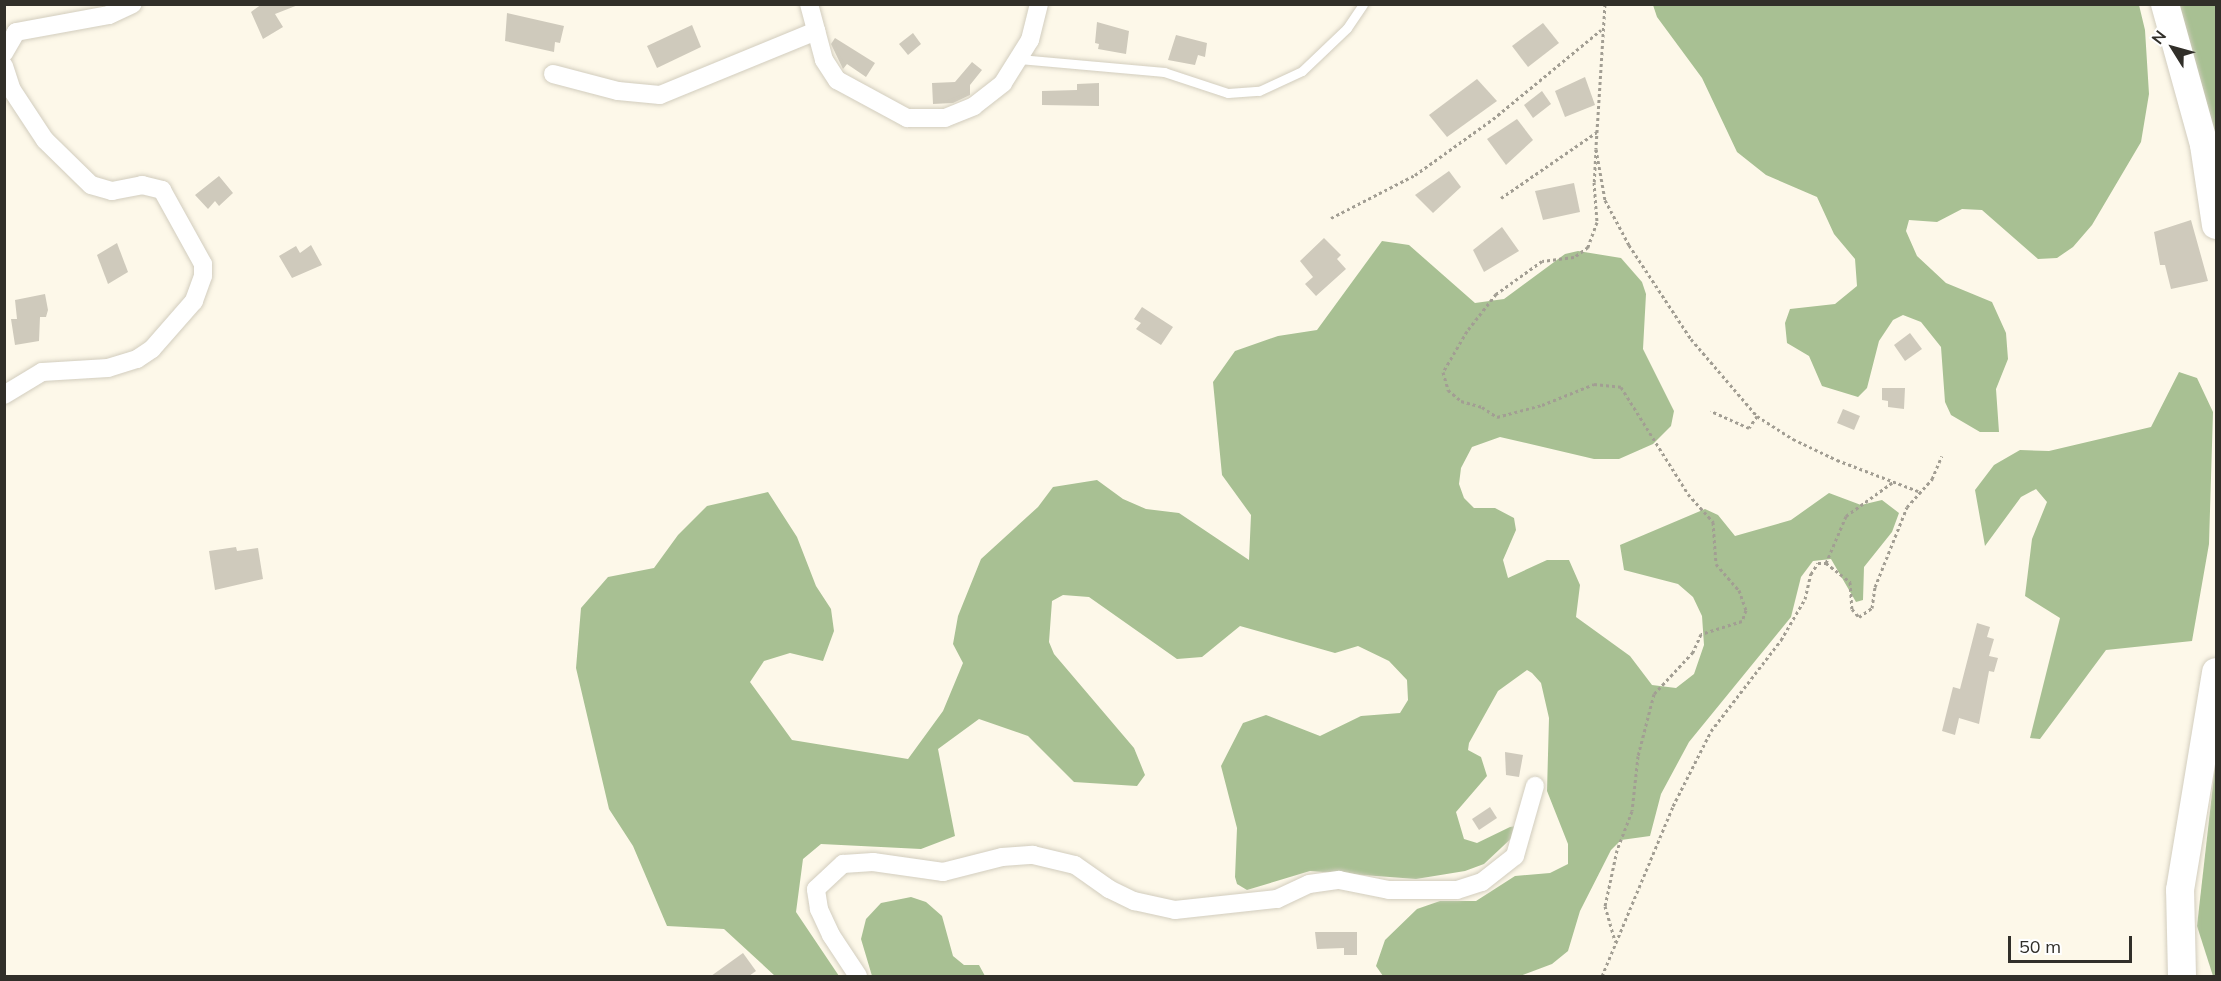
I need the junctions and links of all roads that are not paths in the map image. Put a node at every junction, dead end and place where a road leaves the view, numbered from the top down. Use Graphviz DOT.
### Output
graph roads {
  1 [pos="132,4"];
  2 [pos="809,4"];
  3 [pos="1039,4"];
  4 [pos="1363,4"];
  5 [pos="2165,4"];
  6 [pos="816,32"];
  7 [pos="4,53"];
  8 [pos="1019,59"];
  9 [pos="4,66"];
  10 [pos="553,74"];
  11 [pos="2217,225"];
  12 [pos="4,395"];
  13 [pos="2217,672"];
  14 [pos="1535,786"];
  15 [pos="858,976"];
  16 [pos="2182,976"];
  1 -- 7 [label="street"];
  2 -- 6 [label="street"];
  3 -- 8 [label="street"];
  4 -- 8 [label="lane"];
  5 -- 11 [label="main road"];
  6 -- 8 [label="street"];
  6 -- 10 [label="street"];
  9 -- 12 [label="street"];
  13 -- 16 [label="main road"];
  14 -- 15 [label="street"];
}
